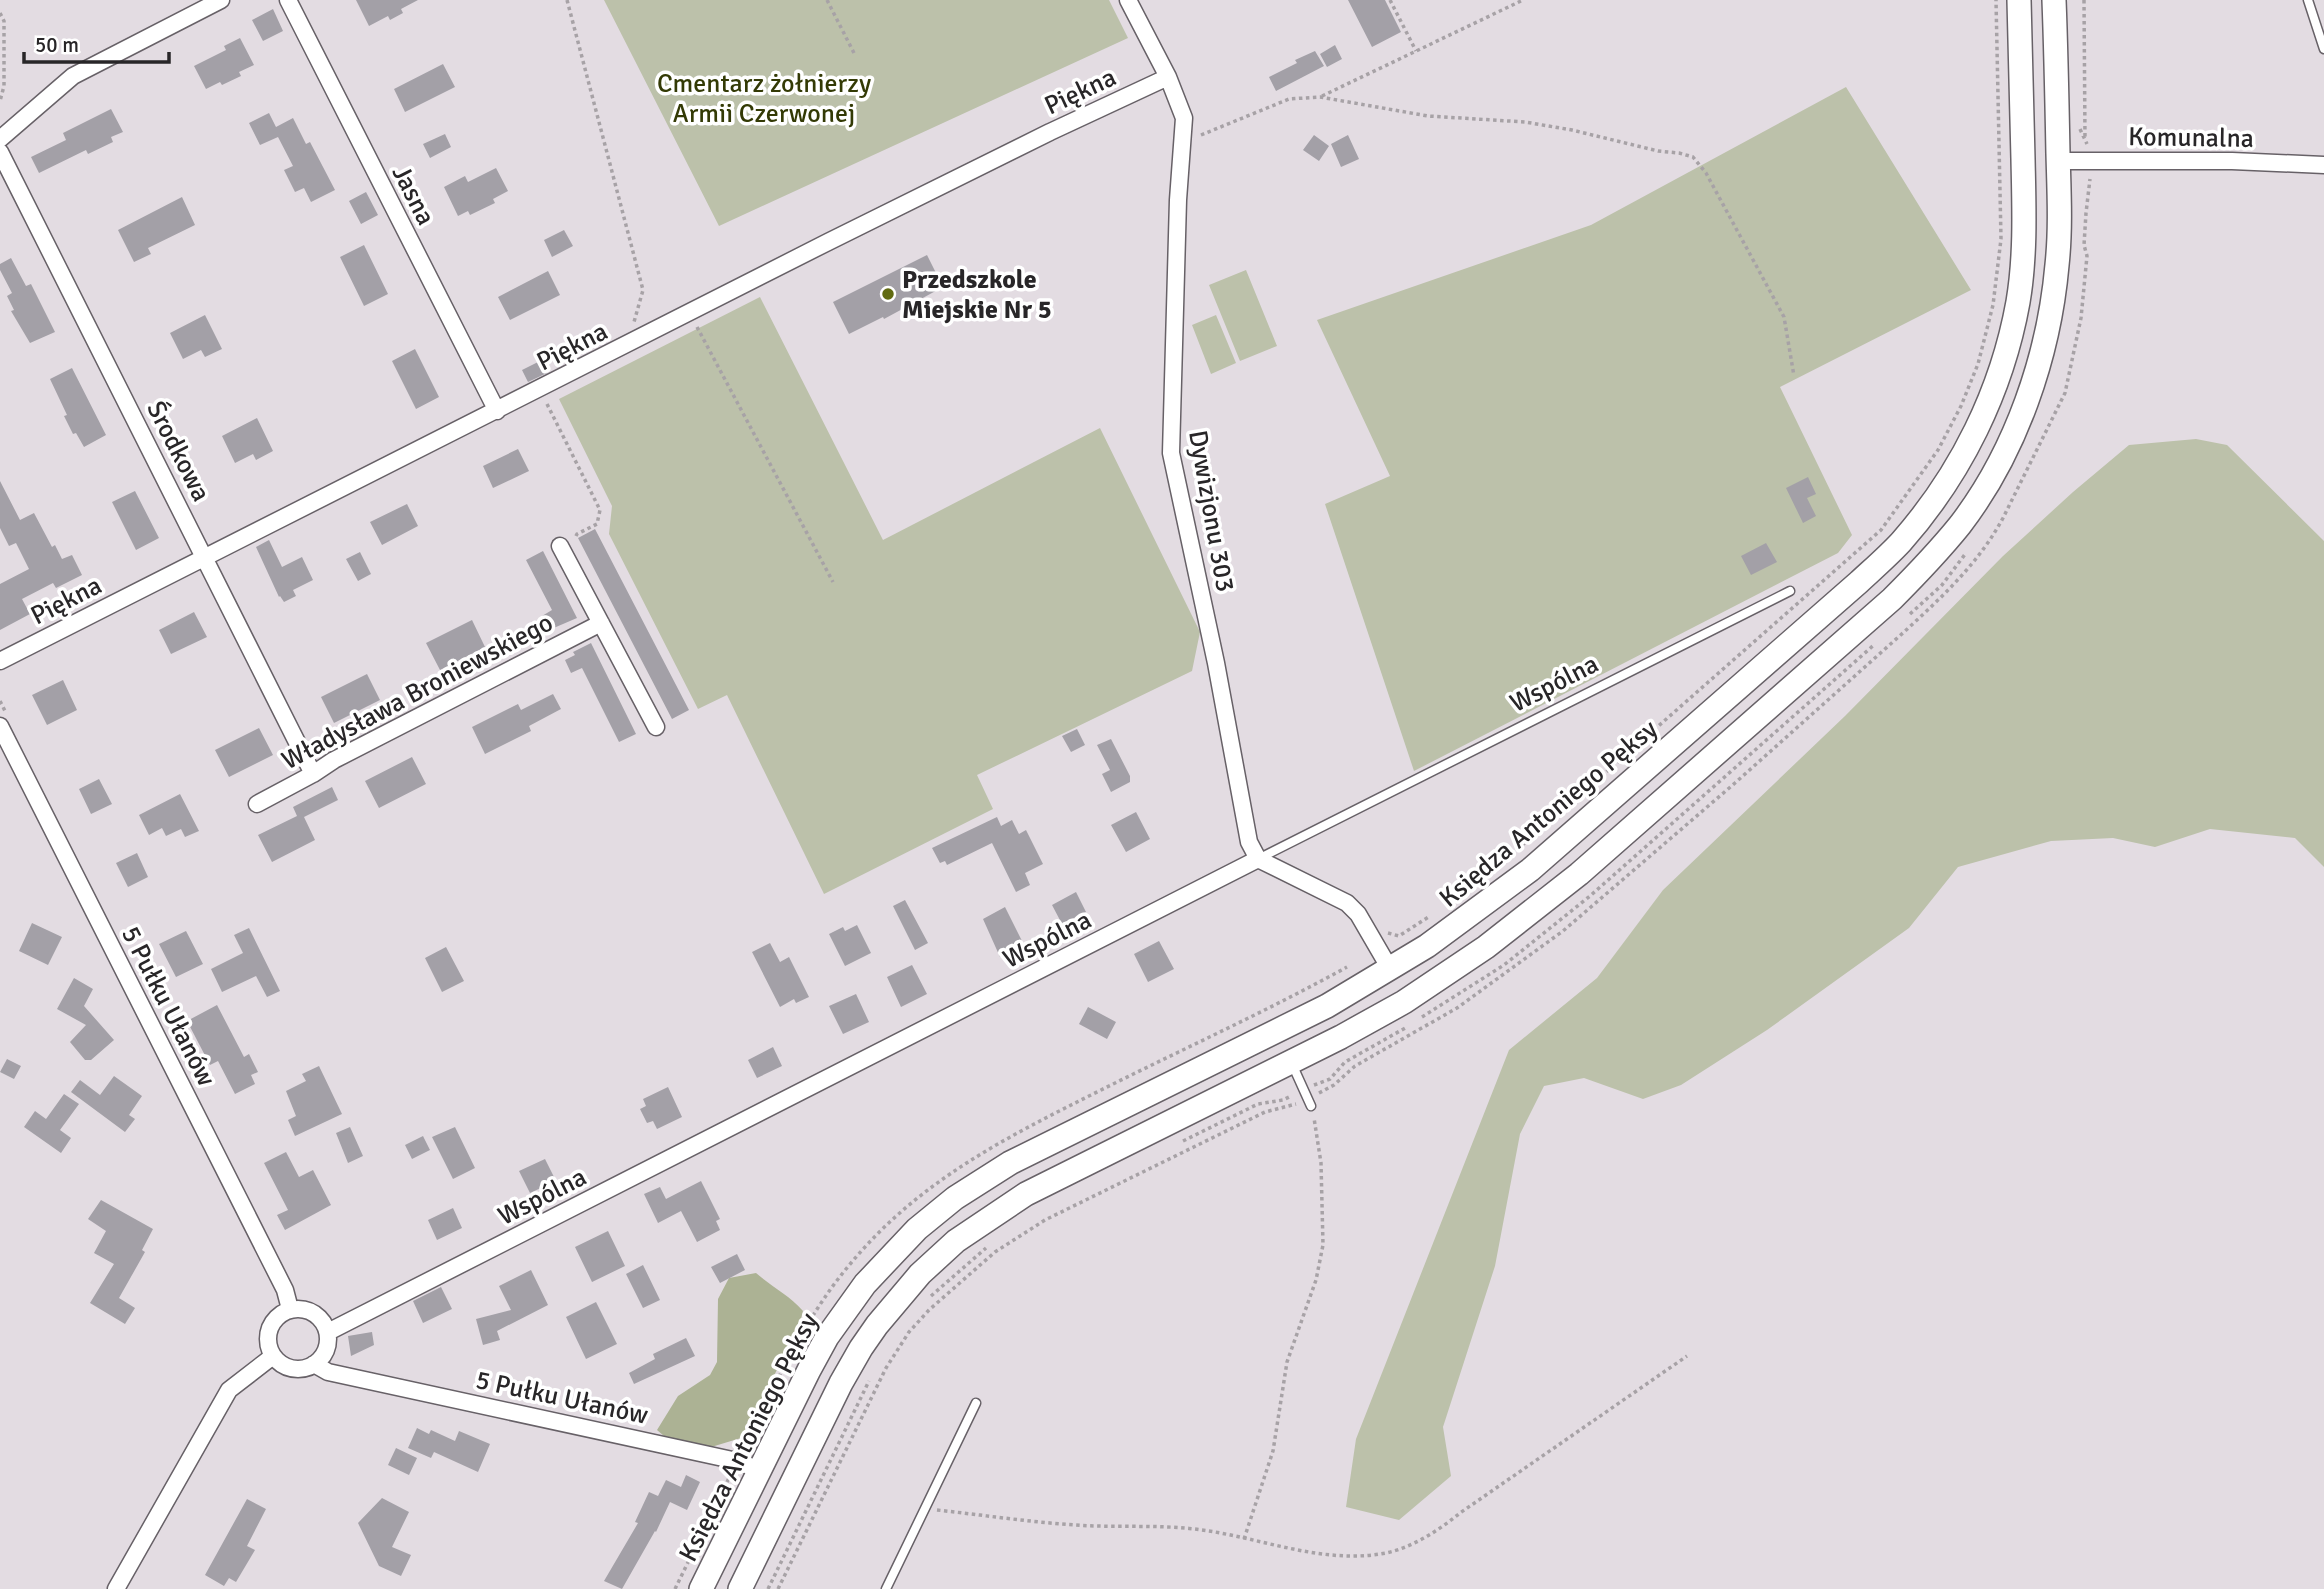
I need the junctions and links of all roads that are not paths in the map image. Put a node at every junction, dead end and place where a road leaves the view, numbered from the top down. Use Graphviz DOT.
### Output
graph roads {
  1 [pos="221,0"];
  2 [pos="288,0"];
  3 [pos="1128,0"];
  4 [pos="2019,0"];
  5 [pos="2054,0"];
  6 [pos="2308,0"];
  7 [pos="2324,49"];
  8 [pos="1168,77"];
  9 [pos="0,139"];
  10 [pos="0,152"];
  11 [pos="2058,161"];
  12 [pos="2324,166"];
  13 [pos="497,411"];
  14 [pos="560,545"];
  15 [pos="206,558"];
  16 [pos="1790,592"];
  17 [pos="601,623"];
  18 [pos="0,661"];
  19 [pos="0,726"];
  20 [pos="656,727"];
  21 [pos="313,774"];
  22 [pos="257,804"];
  23 [pos="1258,859"];
  24 [pos="1390,969"];
  25 [pos="1291,1062"];
  26 [pos="1311,1105"];
  27 [pos="290,1309"];
  28 [pos="328,1332"];
  29 [pos="272,1356"];
  30 [pos="314,1364"];
  31 [pos="976,1403"];
  32 [pos="760,1470"];
  33 [pos="116,1589"];
  34 [pos="701,1589"];
  35 [pos="740,1589"];
  36 [pos="886,1589"];
  1 -- 9 [label="street"];
  2 -- 13 [label="street, Jasna"];
  3 -- 8 [label="street, Dywizjonu 303"];
  4 -- 24 [label="main road, Księdza Antoniego Pęksy"];
  5 -- 11 [label="main road"];
  6 -- 7 [label="lane"];
  8 -- 13 [label="street, Piękna"];
  8 -- 23 [label="street, Dywizjonu 303"];
  10 -- 15 [label="street, Środkowa"];
  11 -- 12 [label="street, Komunalna"];
  11 -- 25 [label="main road"];
  13 -- 15 [label="street, Piękna"];
  14 -- 17 [label="street"];
  15 -- 18 [label="street, Piękna"];
  15 -- 21 [label="street, Środkowa"];
  16 -- 23 [label="lane, Wspólna"];
  17 -- 20 [label="street"];
  17 -- 21 [label="street, Władysława Broniewskiego"];
  19 -- 27 [label="street, 5 Pułku Ułanów"];
  21 -- 22 [label="street, Władysława Broniewskiego"];
  23 -- 24 [label="street"];
  23 -- 28 [label="street, Wspólna"];
  24 -- 32 [label="main road, Księdza Antoniego Pęksy"];
  25 -- 26 [label="lane"];
  25 -- 35 [label="main road"];
  27 -- 28 [label="street"];
  27 -- 29 [label="street"];
  28 -- 30 [label="street"];
  29 -- 30 [label="street"];
  29 -- 33 [label="street"];
  30 -- 32 [label="street, 5 Pułku Ułanów"];
  31 -- 36 [label="lane"];
  32 -- 34 [label="main road, Księdza Antoniego Pęksy"];
}
